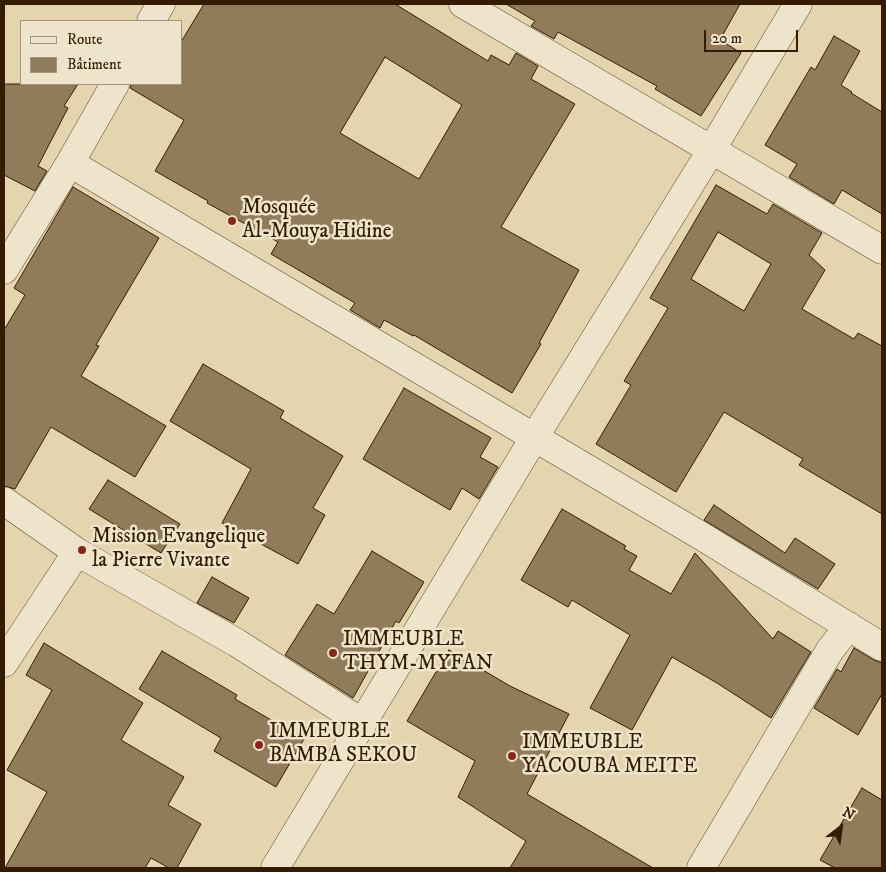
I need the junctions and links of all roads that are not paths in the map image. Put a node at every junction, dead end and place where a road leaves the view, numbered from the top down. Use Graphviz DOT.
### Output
graph roads {
  1 [pos="161,4"];
  2 [pos="464,4"];
  3 [pos="798,4"];
  4 [pos="152,20"];
  5 [pos="114,85"];
  6 [pos="712,149"];
  7 [pos="70,163"];
  8 [pos="882,250"];
  9 [pos="4,270"];
  10 [pos="534,438"];
  11 [pos="4,501"];
  12 [pos="77,552"];
  13 [pos="849,626"];
  14 [pos="882,647"];
  15 [pos="4,663"];
  16 [pos="362,723"];
  17 [pos="275,868"];
  18 [pos="701,868"];
  1 -- 4 [label="street"];
  2 -- 6 [label="street"];
  3 -- 6 [label="street"];
  5 -- 7 [label="street"];
  6 -- 8 [label="street"];
  6 -- 10 [label="street"];
  7 -- 9 [label="street"];
  7 -- 10 [label="street"];
  10 -- 13 [label="street"];
  10 -- 16 [label="street"];
  11 -- 12 [label="street"];
  12 -- 15 [label="street"];
  12 -- 16 [label="street"];
  13 -- 14 [label="street"];
  13 -- 18 [label="street"];
  16 -- 17 [label="street"];
}
